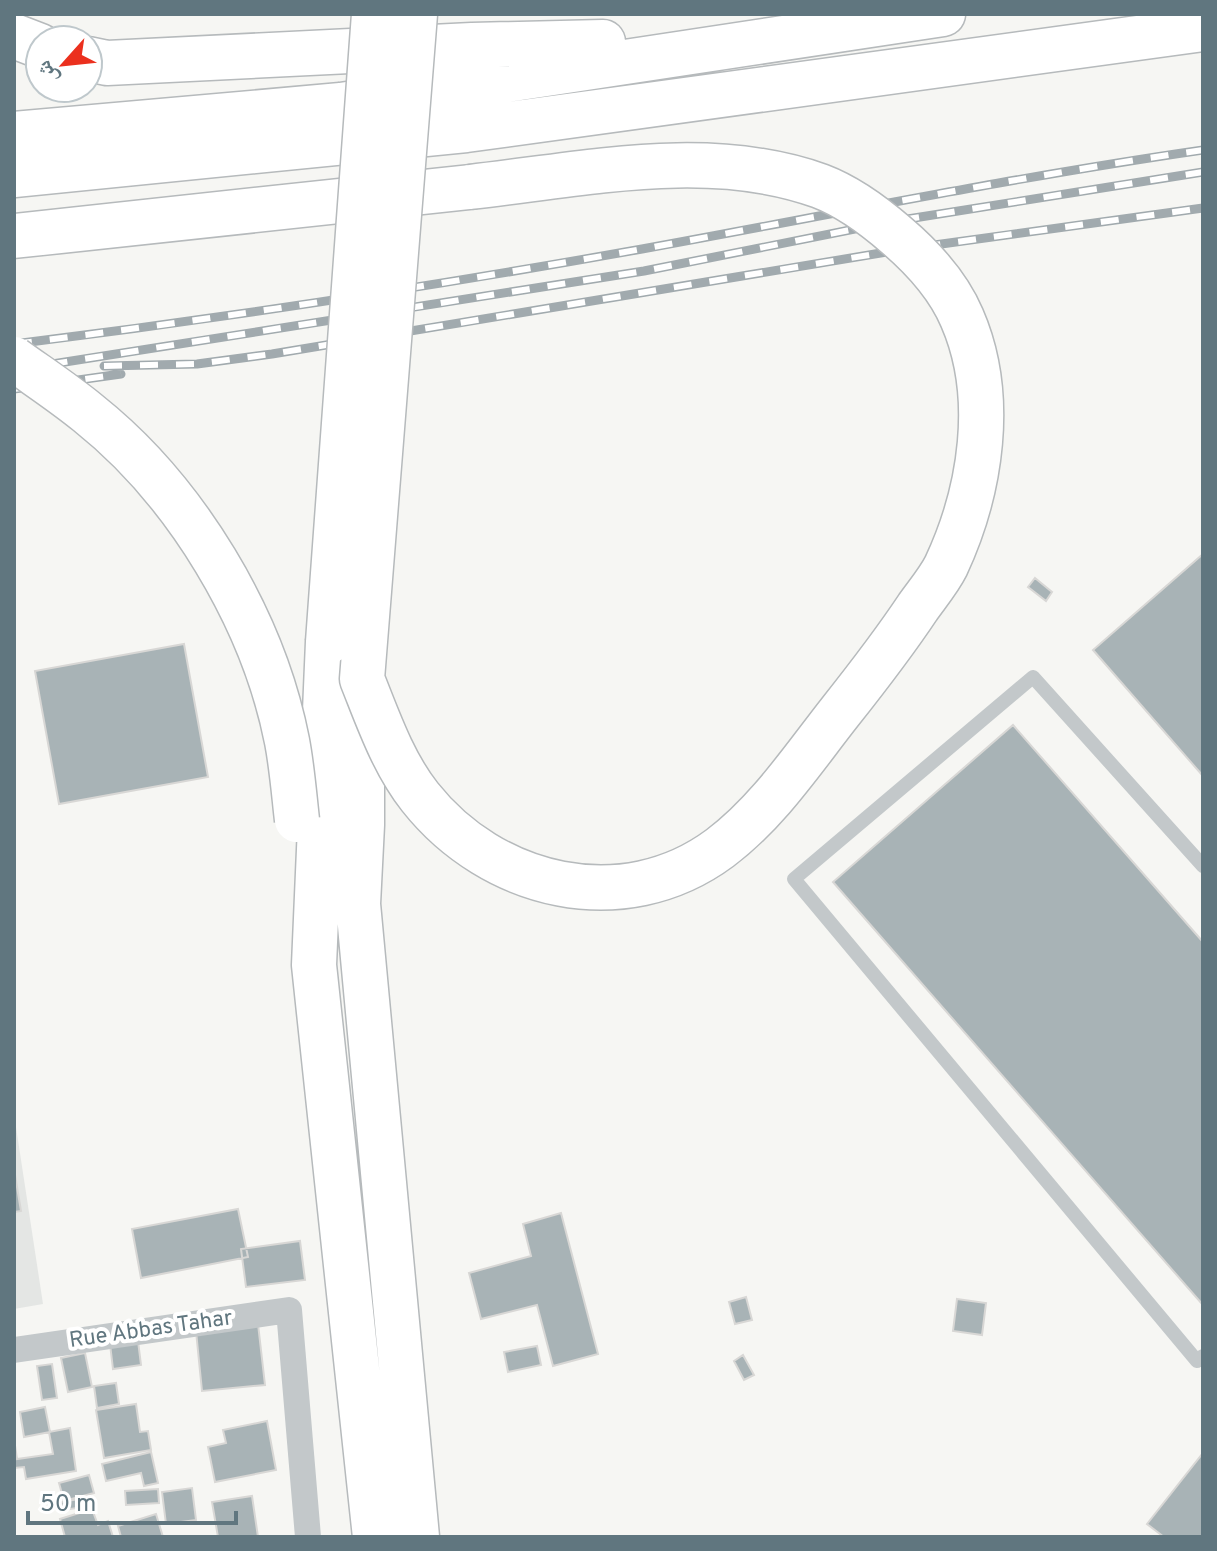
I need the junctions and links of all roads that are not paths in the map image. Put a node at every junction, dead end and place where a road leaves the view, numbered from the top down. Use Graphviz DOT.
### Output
graph roads {
  1 [pos="374,14"];
  2 [pos="415,14"];
  3 [pos="943,14"];
  4 [pos="1203,29"];
  5 [pos="104,62"];
  6 [pos="469,65"];
  7 [pos="14,134"];
  8 [pos="14,175"];
  9 [pos="14,236"];
  10 [pos="14,359"];
  11 [pos="362,679"];
  12 [pos="308,820"];
  13 [pos="1203,866"];
  14 [pos="14,1350"];
  15 [pos="1203,1356"];
  16 [pos="308,1537"];
  17 [pos="375,1537"];
  18 [pos="417,1537"];
  1 -- 12 [label="highway, bridge"];
  2 -- 11 [label="highway, bridge"];
  3 -- 6 [label="highway"];
  4 -- 8 [label="highway"];
  5 -- 6 [label="highway"];
  6 -- 7 [label="highway"];
  9 -- 11 [label="highway, bridge"];
  10 -- 12 [label="highway, bridge"];
  11 -- 18 [label="highway"];
  12 -- 17 [label="highway"];
  13 -- 15 [label="lane"];
  14 -- 16 [label="street, Rue Abbas Tahar"];
}
